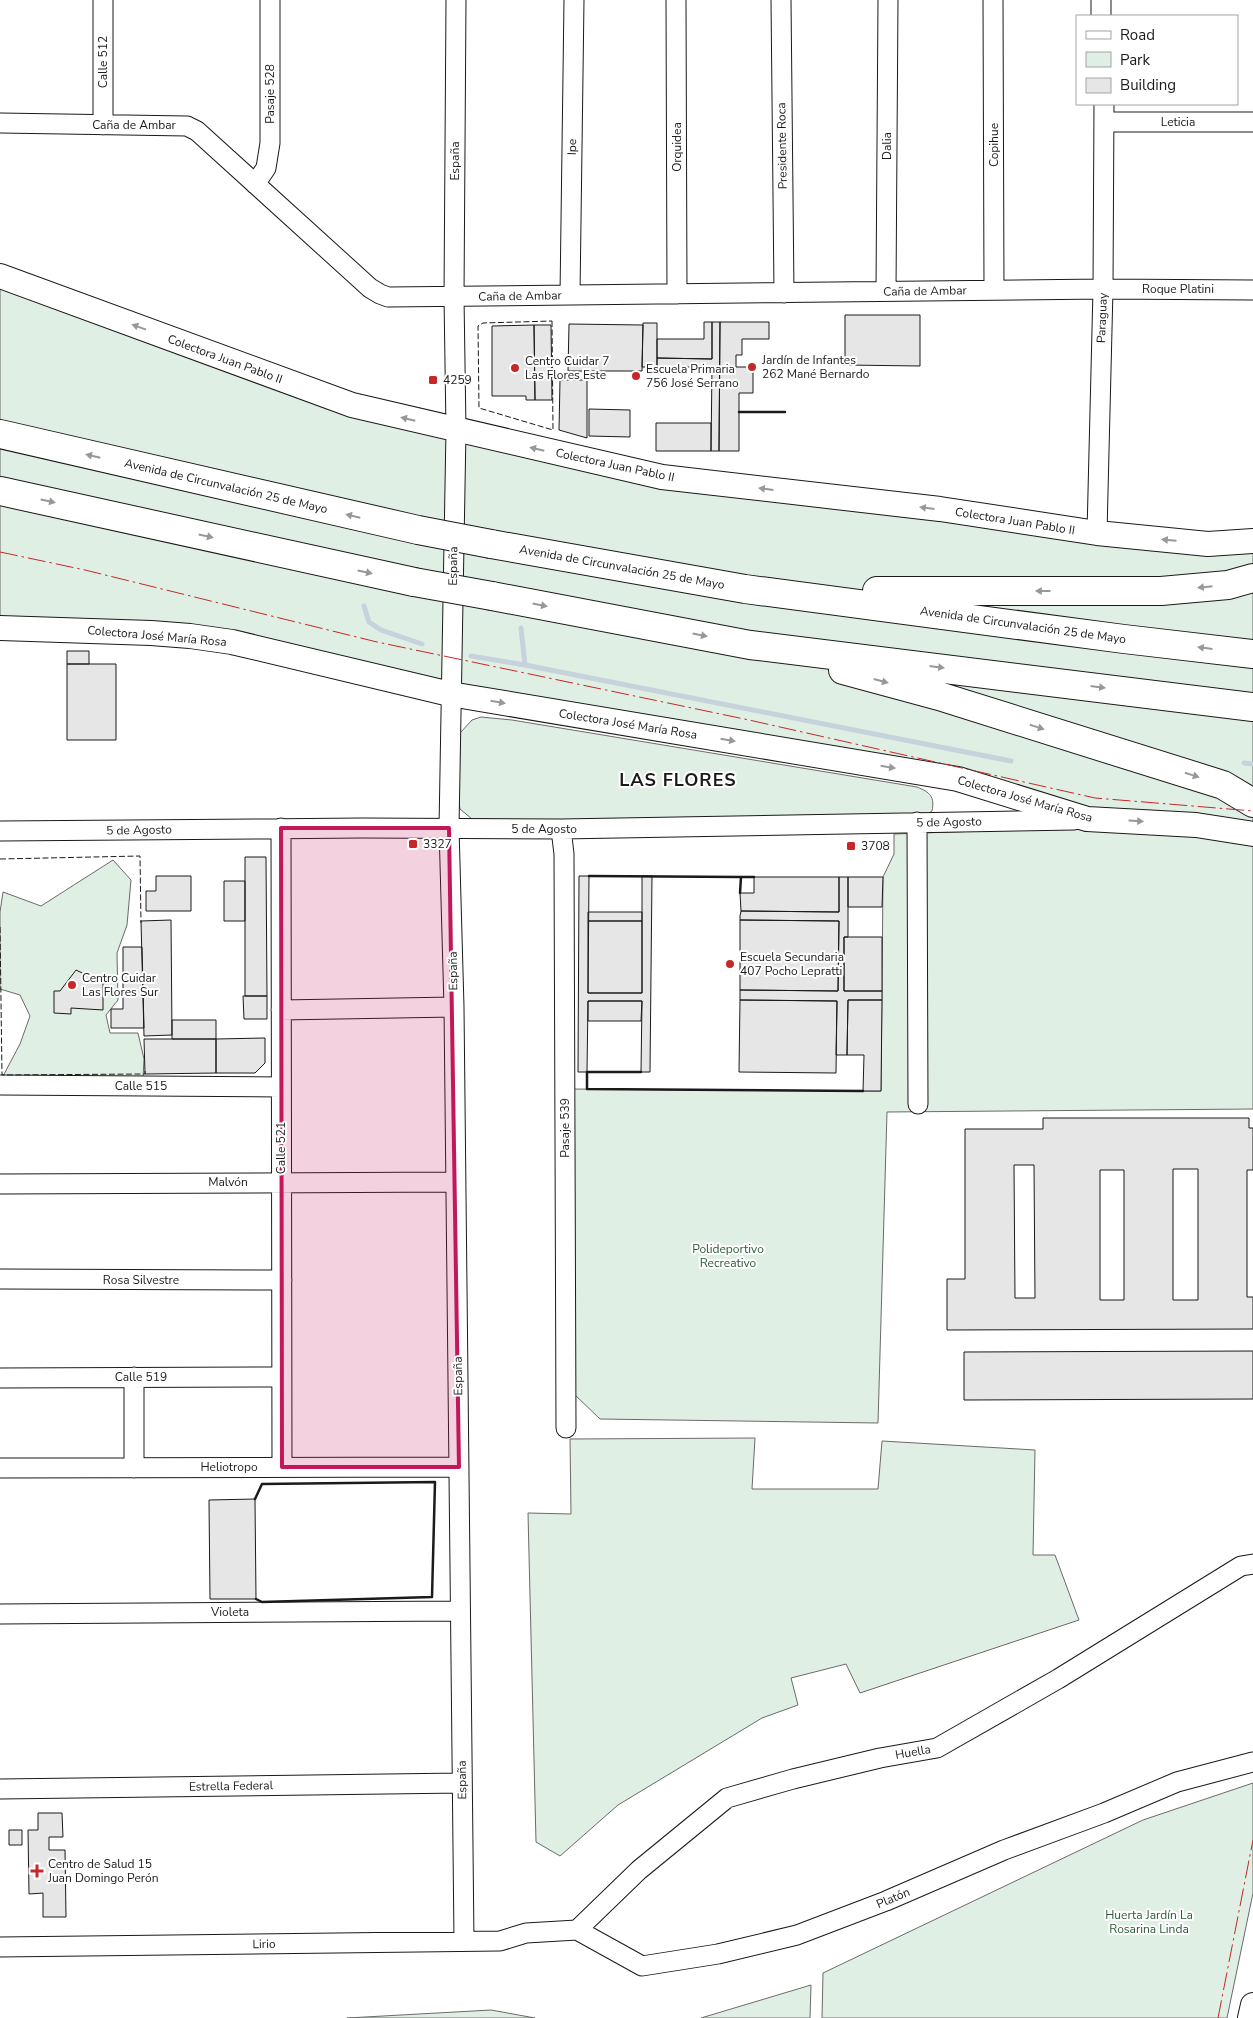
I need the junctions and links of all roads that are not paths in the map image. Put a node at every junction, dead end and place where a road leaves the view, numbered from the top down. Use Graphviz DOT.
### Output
graph roads {
  1 [pos="103,0"];
  2 [pos="270,0"];
  3 [pos="456,0"];
  4 [pos="574,0"];
  5 [pos="676,0"];
  6 [pos="781,0"];
  7 [pos="888,0"];
  8 [pos="993,0"];
  9 [pos="1101,0"];
  10 [pos="1101,15"];
  11 [pos="1104,113"];
  12 [pos="1253,122"];
  13 [pos="0,123"];
  14 [pos="102,125"];
  15 [pos="255,184"];
  16 [pos="0,276"];
  17 [pos="1103,289"];
  18 [pos="994,290"];
  19 [pos="1253,290"];
  20 [pos="886,291"];
  21 [pos="784,292"];
  22 [pos="677,294"];
  23 [pos="570,295"];
  24 [pos="454,296"];
  25 [pos="456,430"];
  26 [pos="0,434"];
  27 [pos="0,491"];
  28 [pos="1096,533"];
  29 [pos="1253,541"];
  30 [pos="1253,578"];
  31 [pos="745,589"];
  32 [pos="0,628"];
  33 [pos="750,645"];
  34 [pos="1253,654"];
  35 [pos="450,694"];
  36 [pos="1253,707"];
  37 [pos="1253,803"];
  38 [pos="1087,819"];
  39 [pos="917,822"];
  40 [pos="281,828"];
  41 [pos="449,828"];
  42 [pos="561,829"];
  43 [pos="0,831"];
  44 [pos="1253,834"];
  45 [pos="454,1007"];
  46 [pos="281,1010"];
  47 [pos="0,1085"];
  48 [pos="282,1087"];
  49 [pos="918,1104"];
  50 [pos="282,1182"];
  51 [pos="456,1182"];
  52 [pos="0,1184"];
  53 [pos="0,1279"];
  54 [pos="282,1280"];
  55 [pos="282,1376"];
  56 [pos="134,1377"];
  57 [pos="0,1378"];
  58 [pos="566,1428"];
  59 [pos="282,1467"];
  60 [pos="0,1468"];
  61 [pos="134,1468"];
  62 [pos="459,1468"];
  63 [pos="1253,1564"];
  64 [pos="460,1611"];
  65 [pos="0,1614"];
  66 [pos="1253,1762"];
  67 [pos="462,1784"];
  68 [pos="0,1789"];
  69 [pos="577,1930"];
  70 [pos="464,1941"];
  71 [pos="0,1947"];
  72 [pos="1253,2005"];
  73 [pos="1250,2018"];
  1 -- 14 [label="street, Calle 512"];
  2 -- 15 [label="street, Pasaje 528"];
  3 -- 24 [label="street, España"];
  4 -- 23 [label="street, Ipe"];
  5 -- 22 [label="street, Orquidea"];
  6 -- 21 [label="street, Presidente Roca"];
  7 -- 20 [label="street, Dalia"];
  8 -- 18 [label="street, Copihue"];
  9 -- 10 [label="street"];
  11 -- 12 [label="street, Leticia"];
  11 -- 17 [label="street, Paraguay"];
  13 -- 14 [label="street, Caña de Ambar"];
  14 -- 15 [label="street, Caña de Ambar"];
  15 -- 24 [label="street, Caña de Ambar"];
  25 -- 16 [label="main road, Colectora Juan Pablo II, one-way"];
  17 -- 18 [label="street, Caña de Ambar"];
  17 -- 19 [label="street, Roque Platini"];
  17 -- 28 [label="street, Paraguay"];
  18 -- 20 [label="street, Caña de Ambar"];
  20 -- 21 [label="street, Caña de Ambar"];
  21 -- 22 [label="street, Caña de Ambar"];
  22 -- 23 [label="street, Caña de Ambar"];
  23 -- 24 [label="street, Caña de Ambar"];
  24 -- 25 [label="street, España"];
  28 -- 25 [label="main road, Colectora Juan Pablo II, one-way"];
  25 -- 35 [label="street, España"];
  31 -- 26 [label="highway, Avenida de Circunvalación 25 de Mayo, one-way, bridge"];
  27 -- 33 [label="highway, one-way, bridge"];
  29 -- 28 [label="main road, Colectora Juan Pablo II, one-way"];
  30 -- 31 [label="highway, one-way"];
  34 -- 31 [label="highway, Avenida de Circunvalación 25 de Mayo, one-way"];
  32 -- 35 [label="main road, Colectora José María Rosa"];
  33 -- 36 [label="highway, one-way"];
  33 -- 37 [label="highway, one-way"];
  35 -- 38 [label="main road, Colectora José María Rosa, one-way"];
  35 -- 41 [label="street, España"];
  38 -- 39 [label="street, 5 de Agosto"];
  38 -- 44 [label="main road, Colectora José María Rosa, one-way"];
  39 -- 42 [label="street, 5 de Agosto"];
  39 -- 49 [label="street"];
  40 -- 41 [label="street, 5 de Agosto"];
  40 -- 43 [label="street, 5 de Agosto"];
  40 -- 46 [label="street, Calle 521"];
  41 -- 42 [label="street, 5 de Agosto"];
  41 -- 45 [label="street, España"];
  42 -- 58 [label="street, Pasaje 539"];
  45 -- 46 [label="street"];
  45 -- 51 [label="street, España"];
  46 -- 48 [label="street, Calle 521"];
  47 -- 48 [label="street, Calle 515"];
  48 -- 50 [label="street, Calle 521"];
  50 -- 51 [label="street, Malvón"];
  50 -- 52 [label="street, Malvón"];
  50 -- 54 [label="street, Calle 521"];
  51 -- 62 [label="street, España"];
  53 -- 54 [label="street, Rosa Silvestre"];
  54 -- 55 [label="street, Calle 521"];
  55 -- 56 [label="street, Calle 519"];
  55 -- 59 [label="street, Calle 521"];
  56 -- 57 [label="street, Calle 519"];
  56 -- 61 [label="street"];
  59 -- 61 [label="street, Heliotropo"];
  59 -- 62 [label="street, Heliotropo"];
  60 -- 61 [label="street, Heliotropo"];
  62 -- 64 [label="street, España"];
  63 -- 69 [label="street, Huella"];
  64 -- 65 [label="street, Violeta"];
  64 -- 67 [label="street, España"];
  66 -- 69 [label="street, Platón"];
  67 -- 68 [label="street, Estrella Federal"];
  67 -- 70 [label="street, España"];
  69 -- 70 [label="street, Lirio"];
  70 -- 71 [label="street, Lirio"];
  72 -- 73 [label="main road"];
}
